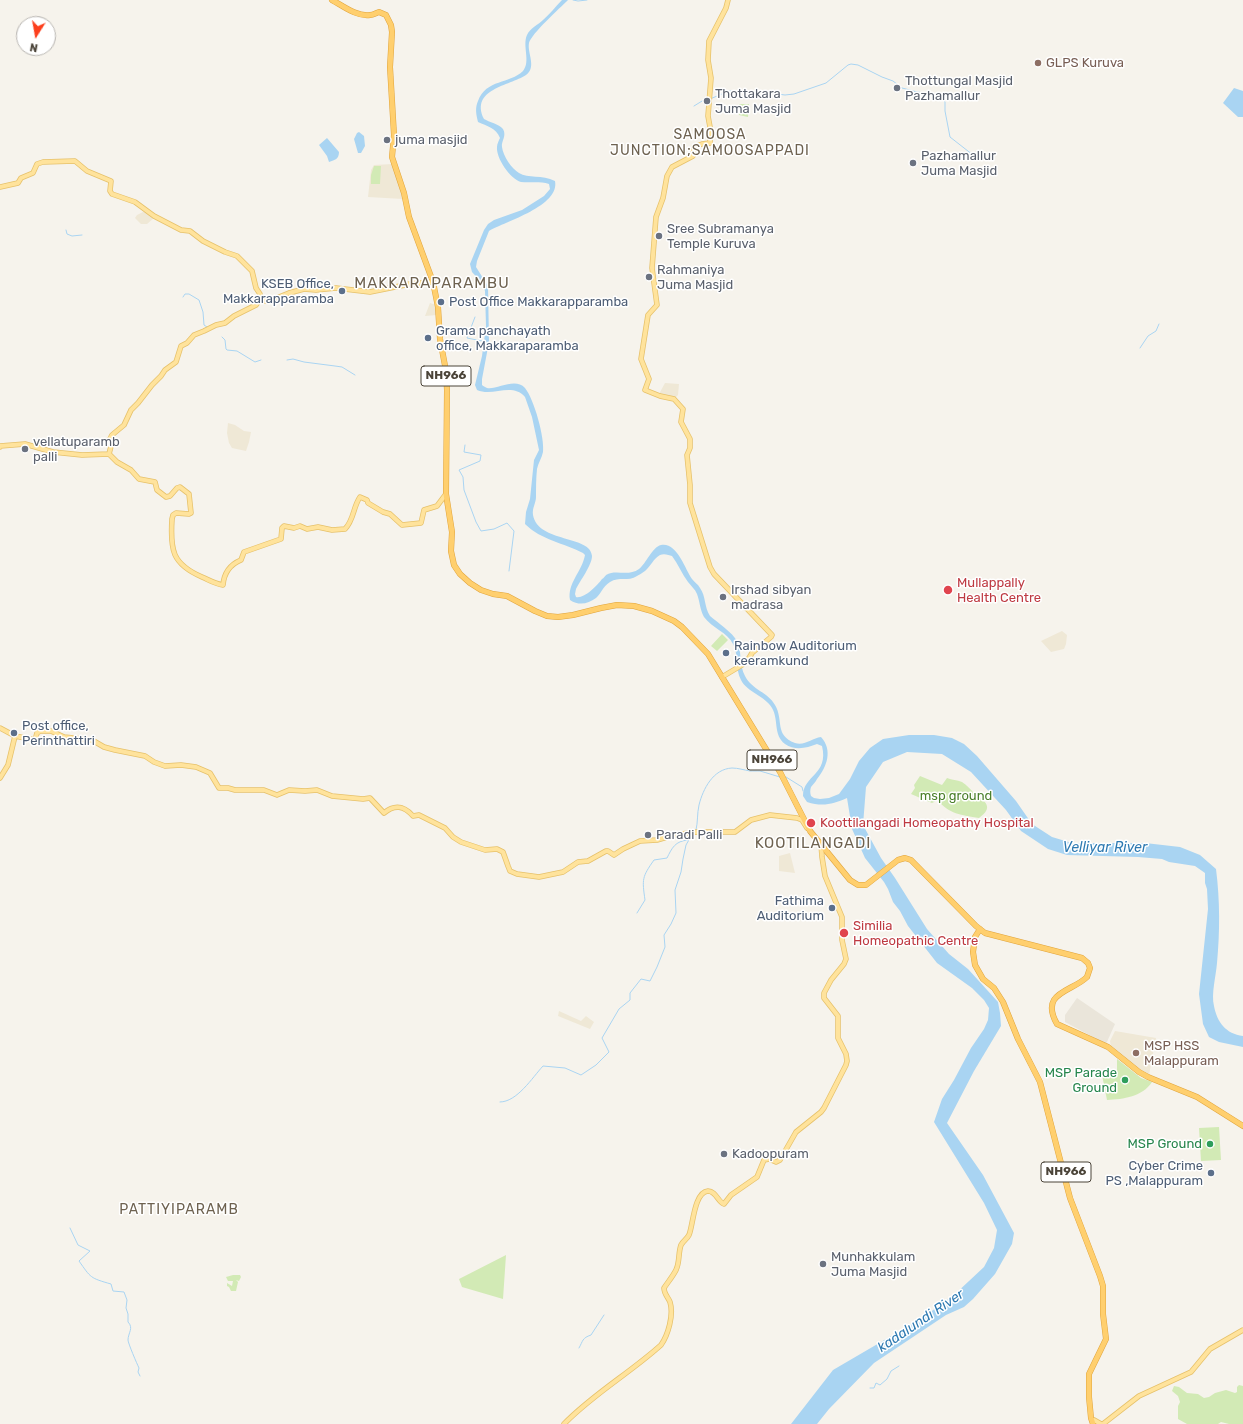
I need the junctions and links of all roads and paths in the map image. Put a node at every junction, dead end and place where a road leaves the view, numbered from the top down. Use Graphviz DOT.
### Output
graph roads {
  1 [pos="332,0"];
  2 [pos="728,0"];
  3 [pos="0,187"];
  4 [pos="433,282"];
  5 [pos="259,301"];
  6 [pos="0,446"];
  7 [pos="109,454"];
  8 [pos="446,494"];
  9 [pos="722,678"];
  10 [pos="0,728"];
  11 [pos="15,736"];
  12 [pos="0,778"];
  13 [pos="809,828"];
  14 [pos="821,845"];
  15 [pos="979,928"];
  16 [pos="988,934"];
  17 [pos="976,937"];
  18 [pos="1243,1126"];
  19 [pos="1243,1330"];
  20 [pos="1093,1423"];
  21 [pos="564,1424"];
  22 [pos="1102,1424"];
  1 -- 4 [label="highway, NH966"];
  2 -- 9 [label="main road"];
  3 -- 5 [label="main road"];
  4 -- 5 [label="main road"];
  4 -- 8 [label="highway, NH966"];
  5 -- 7 [label="main road"];
  6 -- 7 [label="main road"];
  7 -- 8 [label="main road"];
  8 -- 9 [label="highway, NH966"];
  9 -- 13 [label="highway, NH966"];
  10 -- 11 [label="main road"];
  11 -- 12 [label="main road"];
  11 -- 13 [label="main road"];
  13 -- 14 [label="highway, NH966"];
  14 -- 15 [label="highway, NH966"];
  14 -- 21 [label="main road"];
  15 -- 16 [label="highway"];
  15 -- 17 [label="highway, NH966"];
  16 -- 17 [label="highway"];
  16 -- 18 [label="highway"];
  17 -- 20 [label="highway, NH966"];
  19 -- 22 [label="main road"];
  20 -- 22 [label="main road"];
}
